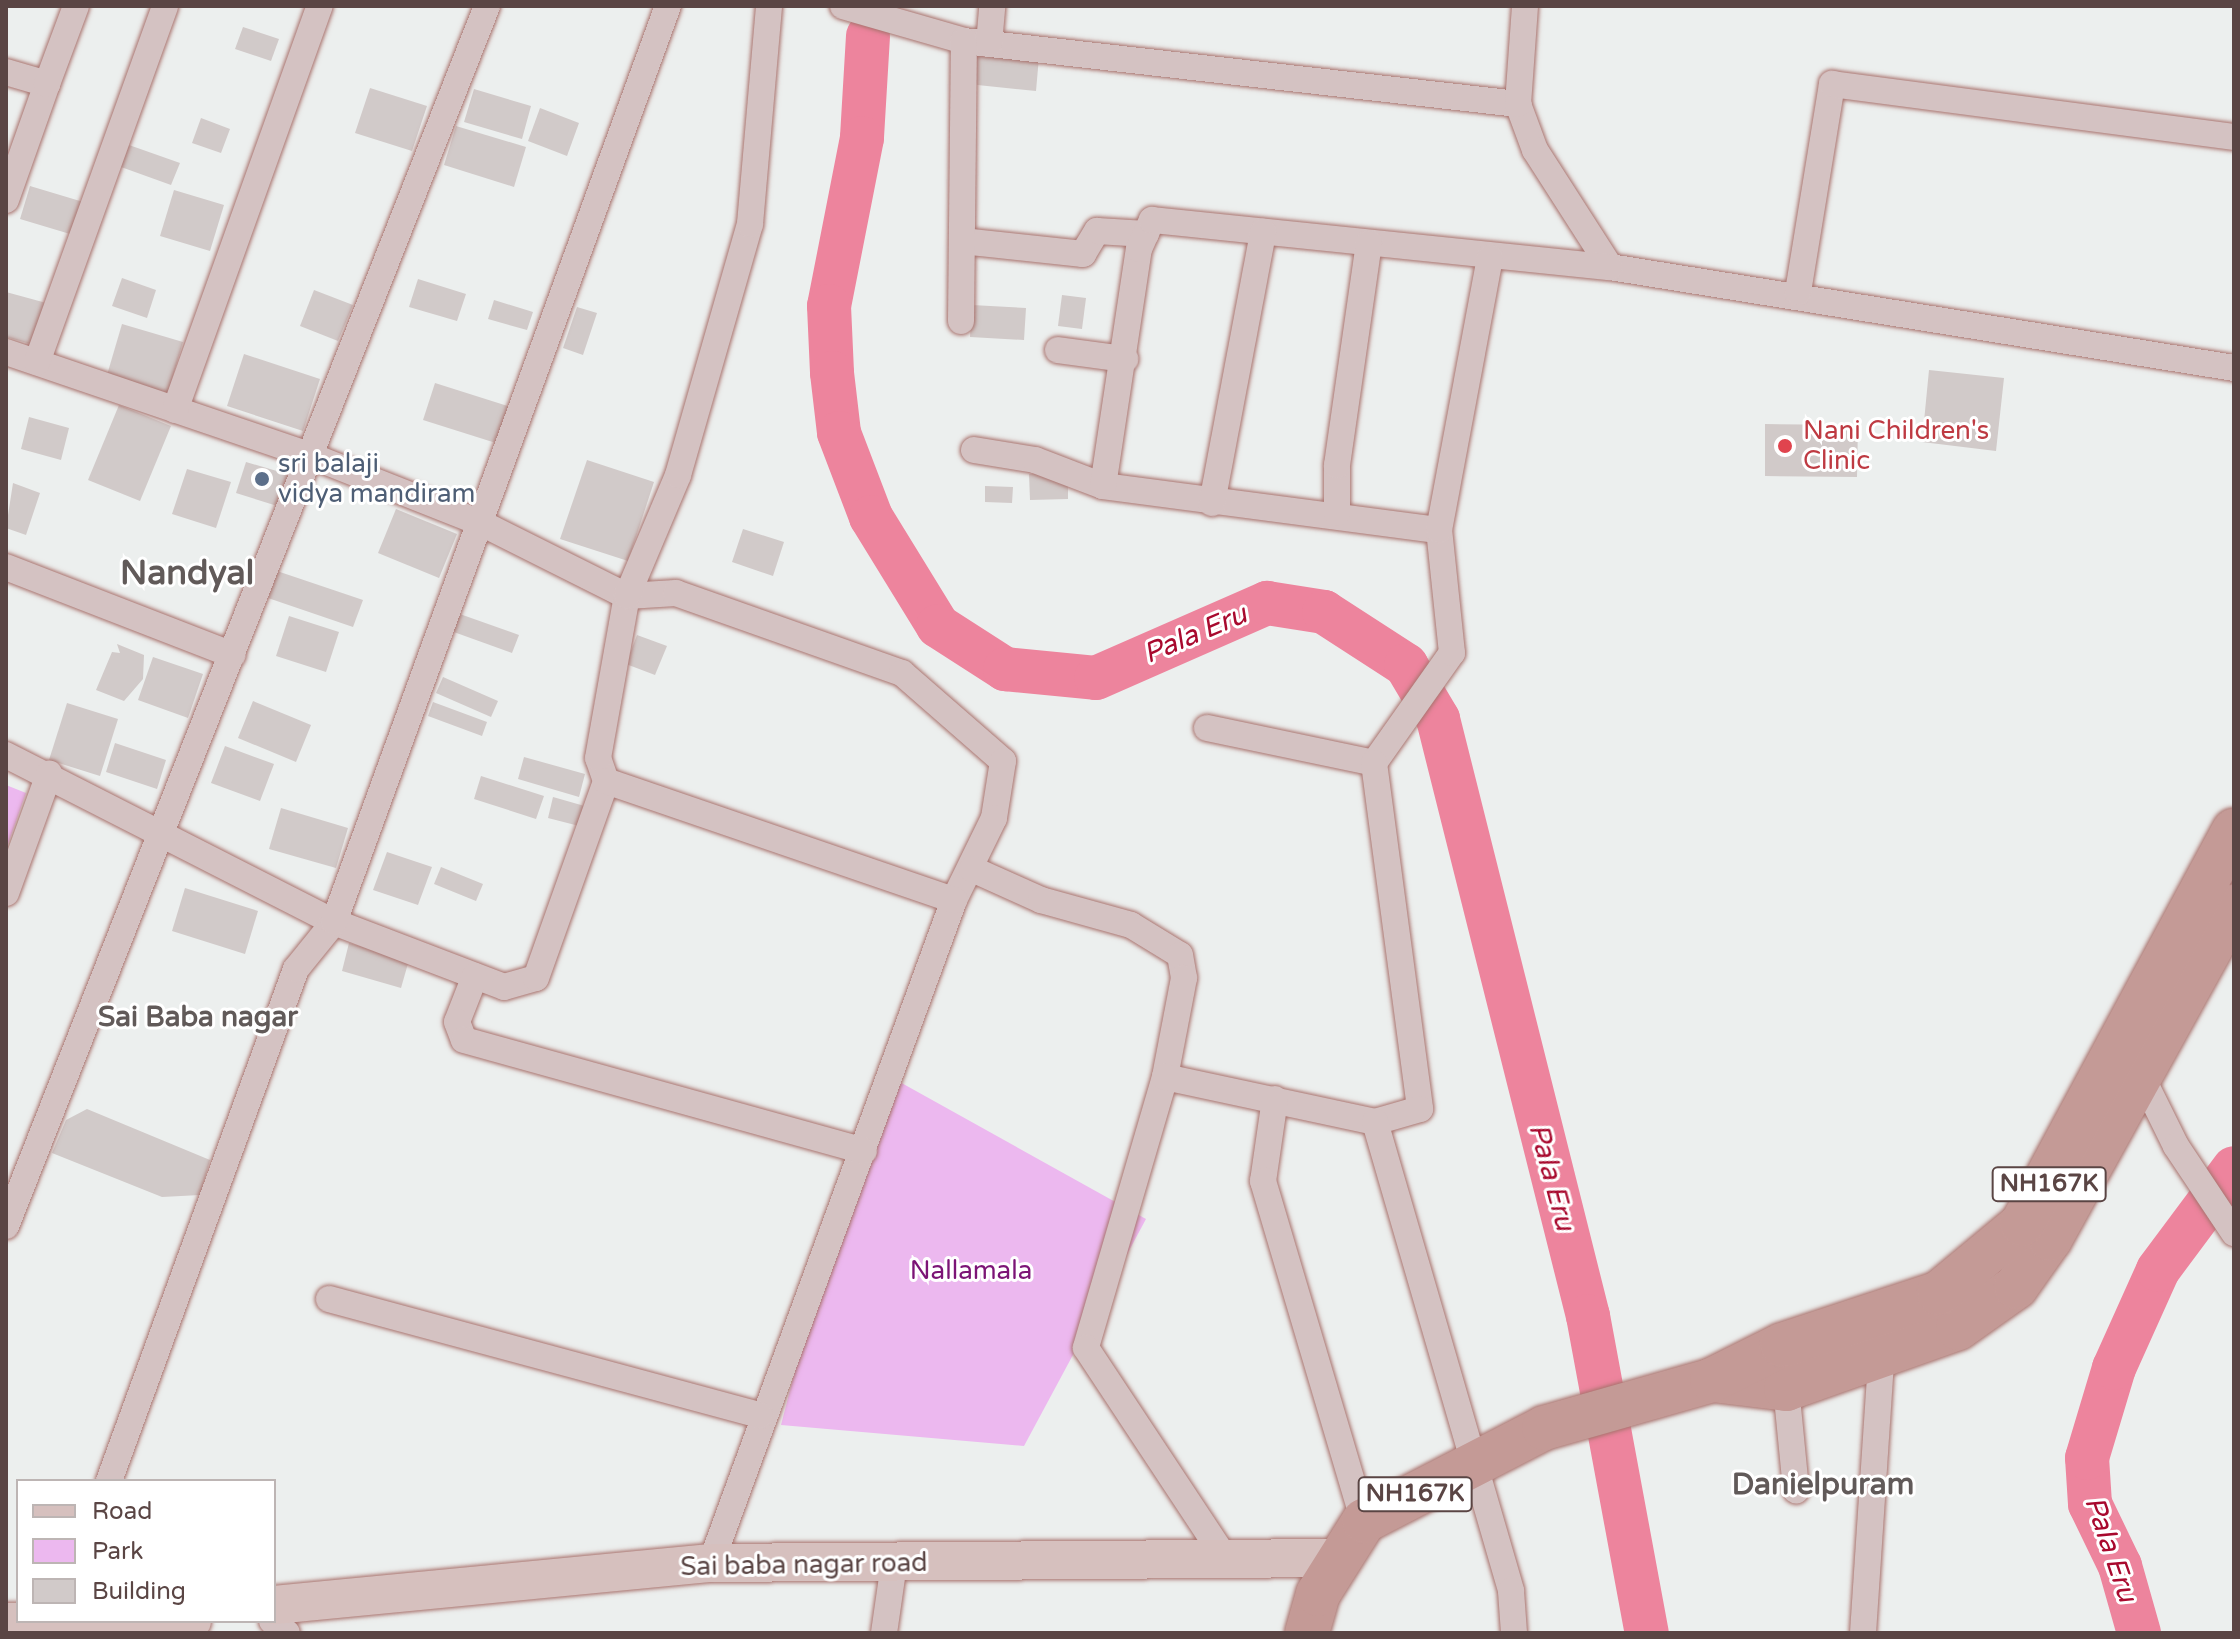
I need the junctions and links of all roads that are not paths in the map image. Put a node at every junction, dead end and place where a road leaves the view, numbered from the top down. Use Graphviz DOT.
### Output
graph roads {
  1 [pos="76,6"];
  2 [pos="165,6"];
  3 [pos="320,6"];
  4 [pos="487,6"];
  5 [pos="668,6"];
  6 [pos="769,6"];
  7 [pos="843,6"];
  8 [pos="992,6"];
  9 [pos="1525,6"];
  10 [pos="976,42"];
  11 [pos="6,72"];
  12 [pos="47,84"];
  13 [pos="1518,104"];
  14 [pos="2234,137"];
  15 [pos="6,200"];
  16 [pos="1263,232"];
  17 [pos="1146,234"];
  18 [pos="962,241"];
  19 [pos="1369,243"];
  20 [pos="1490,258"];
  21 [pos="1610,267"];
  22 [pos="1798,292"];
  23 [pos="961,321"];
  24 [pos="1058,350"];
  25 [pos="6,352"];
  26 [pos="1125,359"];
  27 [pos="37,362"];
  28 [pos="2234,368"];
  29 [pos="175,410"];
  30 [pos="974,450"];
  31 [pos="314,457"];
  32 [pos="1103,486"];
  33 [pos="1212,503"];
  34 [pos="1337,513"];
  35 [pos="483,524"];
  36 [pos="1439,530"];
  37 [pos="6,567"];
  38 [pos="627,596"];
  39 [pos="233,655"];
  40 [pos="1207,728"];
  41 [pos="6,755"];
  42 [pos="1374,763"];
  43 [pos="49,774"];
  44 [pos="606,781"];
  45 [pos="2234,830"];
  46 [pos="162,835"];
  47 [pos="972,869"];
  48 [pos="6,893"];
  49 [pos="954,900"];
  50 [pos="2234,906"];
  51 [pos="334,922"];
  52 [pos="475,976"];
  53 [pos="2130,1053"];
  54 [pos="1165,1077"];
  55 [pos="1275,1099"];
  56 [pos="1375,1122"];
  57 [pos="864,1151"];
  58 [pos="6,1226"];
  59 [pos="2234,1233"];
  60 [pos="329,1299"];
  61 [pos="1880,1339"];
  62 [pos="1782,1345"];
  63 [pos="1712,1380"];
  64 [pos="1786,1389"];
  65 [pos="760,1415"];
  66 [pos="1475,1463"];
  67 [pos="110,1479"];
  68 [pos="1796,1490"];
  69 [pos="1364,1521"];
  70 [pos="1225,1558"];
  71 [pos="711,1563"];
  72 [pos="894,1564"];
  73 [pos="1320,1595"];
  74 [pos="276,1605"];
  75 [pos="99,1623"];
  76 [pos="171,1625"];
  77 [pos="199,1633"];
  78 [pos="884,1633"];
  79 [pos="1336,1633"];
  80 [pos="1514,1633"];
  81 [pos="1863,1633"];
  1 -- 12 [label="street"];
  2 -- 27 [label="street"];
  3 -- 29 [label="street"];
  4 -- 31 [label="street"];
  5 -- 35 [label="street"];
  6 -- 38 [label="street"];
  7 -- 10 [label="street"];
  8 -- 10 [label="street"];
  9 -- 13 [label="street"];
  10 -- 13 [label="street"];
  10 -- 18 [label="street"];
  11 -- 12 [label="street"];
  12 -- 15 [label="street"];
  13 -- 21 [label="street"];
  14 -- 22 [label="street"];
  16 -- 17 [label="street"];
  16 -- 19 [label="street"];
  16 -- 33 [label="street"];
  17 -- 18 [label="street"];
  17 -- 26 [label="street"];
  18 -- 23 [label="street"];
  19 -- 20 [label="street"];
  19 -- 34 [label="street"];
  20 -- 21 [label="street"];
  20 -- 36 [label="street"];
  21 -- 22 [label="street"];
  22 -- 28 [label="street"];
  24 -- 26 [label="street"];
  25 -- 27 [label="street"];
  26 -- 32 [label="street"];
  27 -- 29 [label="street"];
  29 -- 31 [label="street"];
  30 -- 32 [label="street"];
  31 -- 35 [label="street"];
  31 -- 39 [label="street"];
  32 -- 33 [label="street"];
  33 -- 34 [label="street"];
  34 -- 36 [label="street"];
  35 -- 38 [label="street"];
  35 -- 51 [label="street"];
  36 -- 42 [label="street"];
  37 -- 39 [label="street"];
  38 -- 44 [label="street"];
  38 -- 47 [label="street"];
  39 -- 46 [label="street"];
  40 -- 42 [label="street"];
  41 -- 43 [label="street"];
  42 -- 56 [label="street"];
  43 -- 46 [label="street"];
  43 -- 48 [label="street"];
  44 -- 49 [label="street"];
  44 -- 52 [label="street"];
  45 -- 53 [label="highway, NH167K"];
  46 -- 51 [label="street"];
  46 -- 58 [label="street"];
  47 -- 49 [label="street"];
  47 -- 54 [label="street"];
  49 -- 57 [label="street"];
  50 -- 53 [label="highway, NH167K"];
  51 -- 52 [label="street"];
  51 -- 67 [label="street"];
  52 -- 57 [label="street"];
  53 -- 59 [label="street"];
  53 -- 61 [label="highway, NH167K"];
  54 -- 55 [label="street"];
  54 -- 70 [label="street"];
  55 -- 56 [label="street"];
  55 -- 69 [label="street"];
  56 -- 66 [label="street"];
  57 -- 65 [label="street"];
  60 -- 65 [label="street"];
  61 -- 62 [label="highway, NH167K"];
  61 -- 64 [label="highway, NH167K"];
  61 -- 81 [label="street"];
  62 -- 63 [label="highway, NH167K"];
  62 -- 64 [label="street"];
  63 -- 64 [label="highway, NH167K"];
  63 -- 66 [label="highway, NH167K"];
  64 -- 68 [label="street"];
  65 -- 71 [label="street"];
  66 -- 69 [label="highway, NH167K"];
  66 -- 80 [label="street"];
  69 -- 73 [label="highway, NH167K"];
  70 -- 72 [label="main road, Sai baba nagar road"];
  70 -- 73 [label="main road, Sai baba nagar road"];
  71 -- 72 [label="main road, Sai baba nagar road"];
  71 -- 74 [label="main road, Sai baba nagar road"];
  72 -- 78 [label="street"];
  73 -- 79 [label="highway"];
  75 -- 76 [label="main road"];
  76 -- 77 [label="street"];
}
